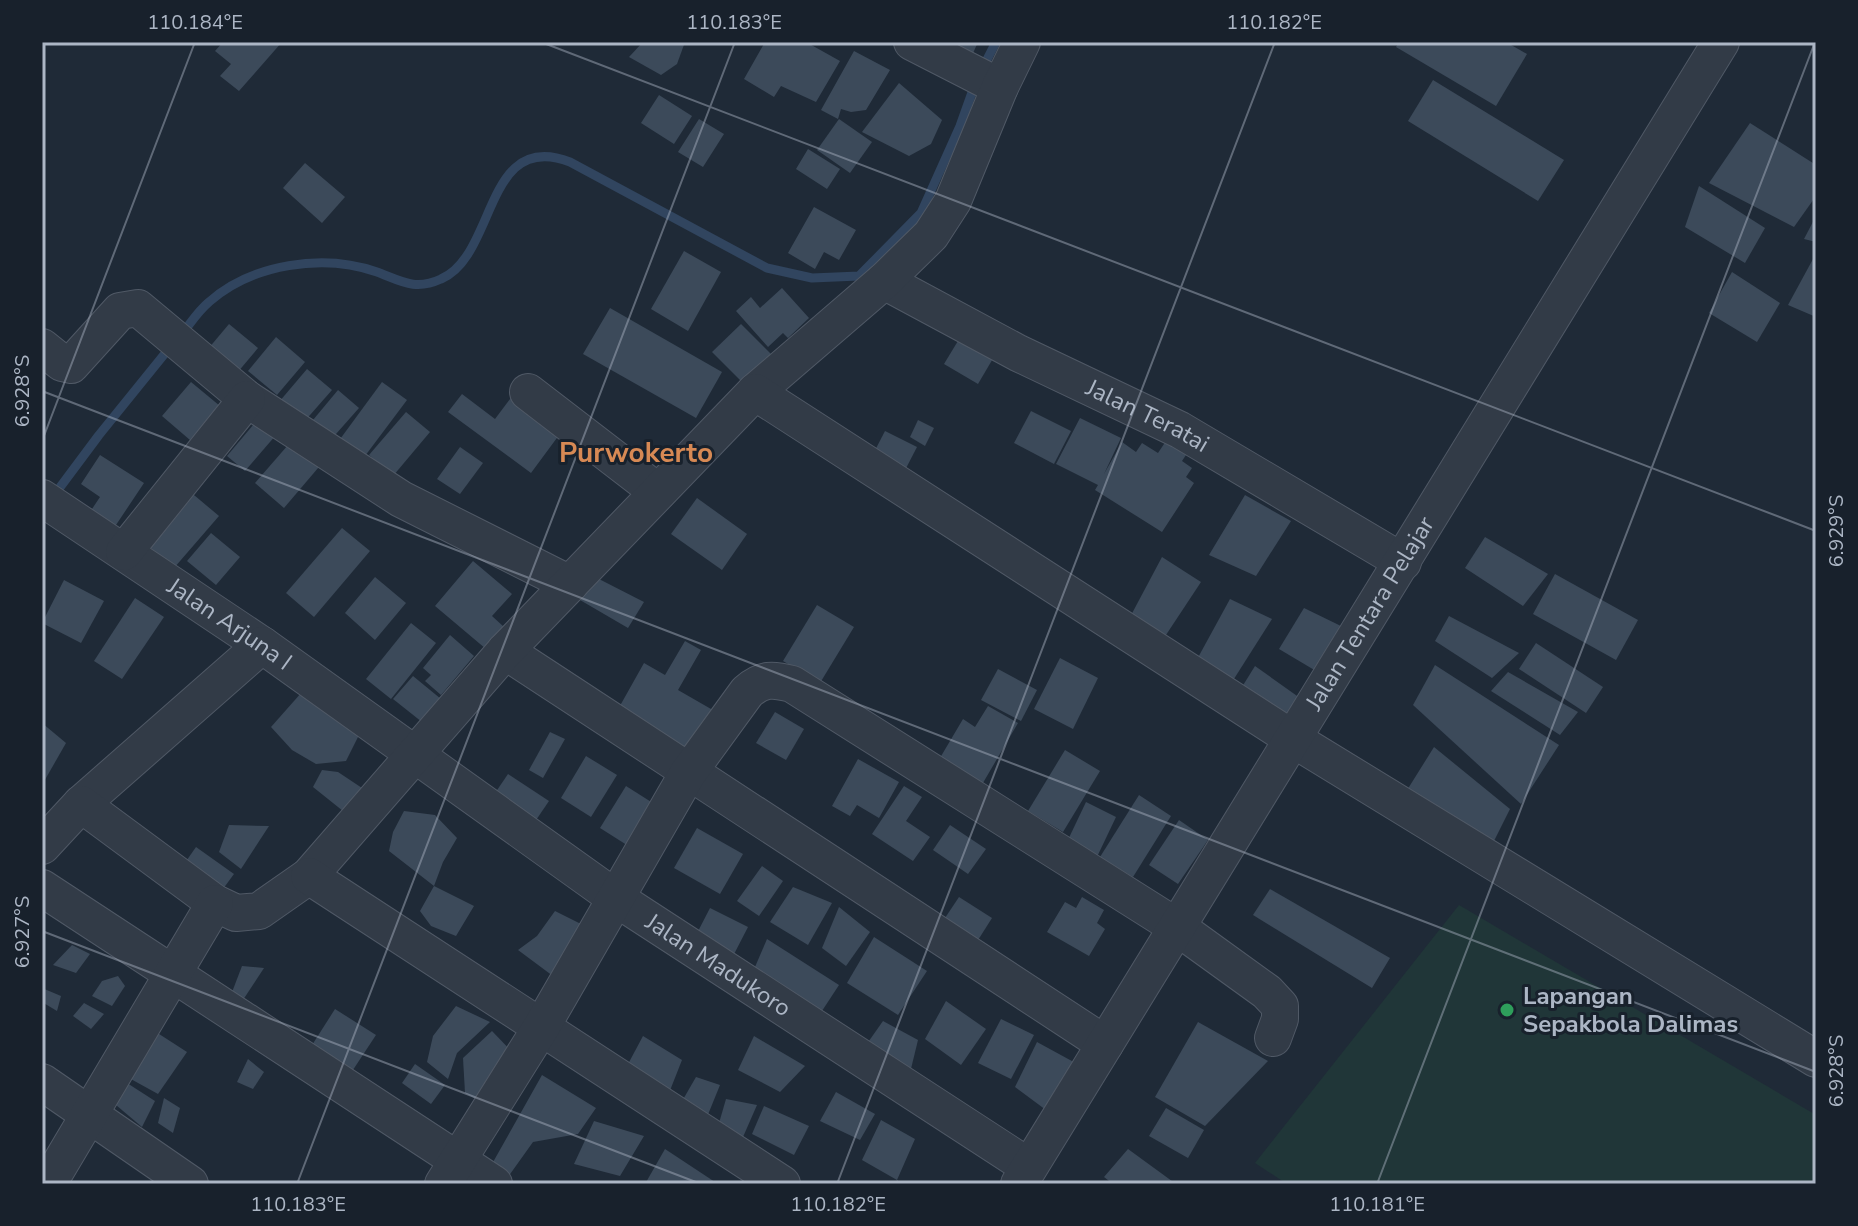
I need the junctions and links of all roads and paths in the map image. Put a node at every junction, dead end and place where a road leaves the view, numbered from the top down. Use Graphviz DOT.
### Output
graph roads {
  1 [pos="912,42"];
  2 [pos="1022,42"];
  3 [pos="1721,42"];
  4 [pos="986,80"];
  5 [pos="884,281"];
  6 [pos="42,347"];
  7 [pos="528,392"];
  8 [pos="755,392"];
  9 [pos="247,399"];
  10 [pos="658,492"];
  11 [pos="50,503"];
  12 [pos="124,552"];
  13 [pos="1403,562"];
  14 [pos="570,584"];
  15 [pos="262,645"];
  16 [pos="505,651"];
  17 [pos="1293,739"];
  18 [pos="415,755"];
  19 [pos="688,773"];
  20 [pos="81,804"];
  21 [pos="42,846"];
  22 [pos="309,876"];
  23 [pos="42,888"];
  24 [pos="617,899"];
  25 [pos="215,903"];
  26 [pos="1177,927"];
  27 [pos="174,974"];
  28 [pos="542,1026"];
  29 [pos="1273,1038"];
  30 [pos="1105,1044"];
  31 [pos="1816,1059"];
  32 [pos="42,1082"];
  33 [pos="89,1113"];
  34 [pos="450,1172"];
  35 [pos="1024,1176"];
  36 [pos="48,1184"];
  37 [pos="190,1184"];
  38 [pos="494,1184"];
  39 [pos="782,1184"];
  1 -- 4 [label="street"];
  2 -- 4 [label="street"];
  3 -- 13 [label="street, Jalan Tentara Pelajar"];
  4 -- 5 [label="street"];
  5 -- 8 [label="street"];
  5 -- 13 [label="street, Jalan Teratai"];
  6 -- 9 [label="street"];
  7 -- 10 [label="street"];
  8 -- 10 [label="street"];
  8 -- 17 [label="street"];
  9 -- 12 [label="street"];
  9 -- 14 [label="street"];
  10 -- 14 [label="street"];
  11 -- 12 [label="street, Jalan Arjuna I"];
  12 -- 15 [label="street, Jalan Arjuna I"];
  13 -- 17 [label="street, Jalan Tentara Pelajar"];
  14 -- 16 [label="street"];
  15 -- 18 [label="street, Jalan Arjuna I"];
  15 -- 20 [label="street"];
  16 -- 18 [label="street"];
  16 -- 19 [label="street"];
  17 -- 26 [label="street, Jalan Tentara Pelajar"];
  17 -- 31 [label="street"];
  18 -- 22 [label="street"];
  18 -- 24 [label="street, Jalan Madukoro"];
  19 -- 24 [label="street"];
  19 -- 26 [label="street"];
  19 -- 30 [label="street"];
  20 -- 21 [label="street"];
  20 -- 25 [label="street"];
  22 -- 25 [label="street"];
  22 -- 28 [label="street"];
  23 -- 27 [label="street"];
  24 -- 28 [label="street"];
  24 -- 35 [label="street, Jalan Madukoro"];
  25 -- 27 [label="street"];
  26 -- 29 [label="street"];
  26 -- 30 [label="street, Jalan Tentara Pelajar"];
  27 -- 33 [label="street"];
  27 -- 34 [label="street"];
  28 -- 34 [label="street"];
  28 -- 39 [label="street"];
  30 -- 35 [label="street, Jalan Tentara Pelajar"];
  32 -- 33 [label="street"];
  33 -- 36 [label="street"];
  33 -- 37 [label="street"];
  34 -- 38 [label="street"];
}
